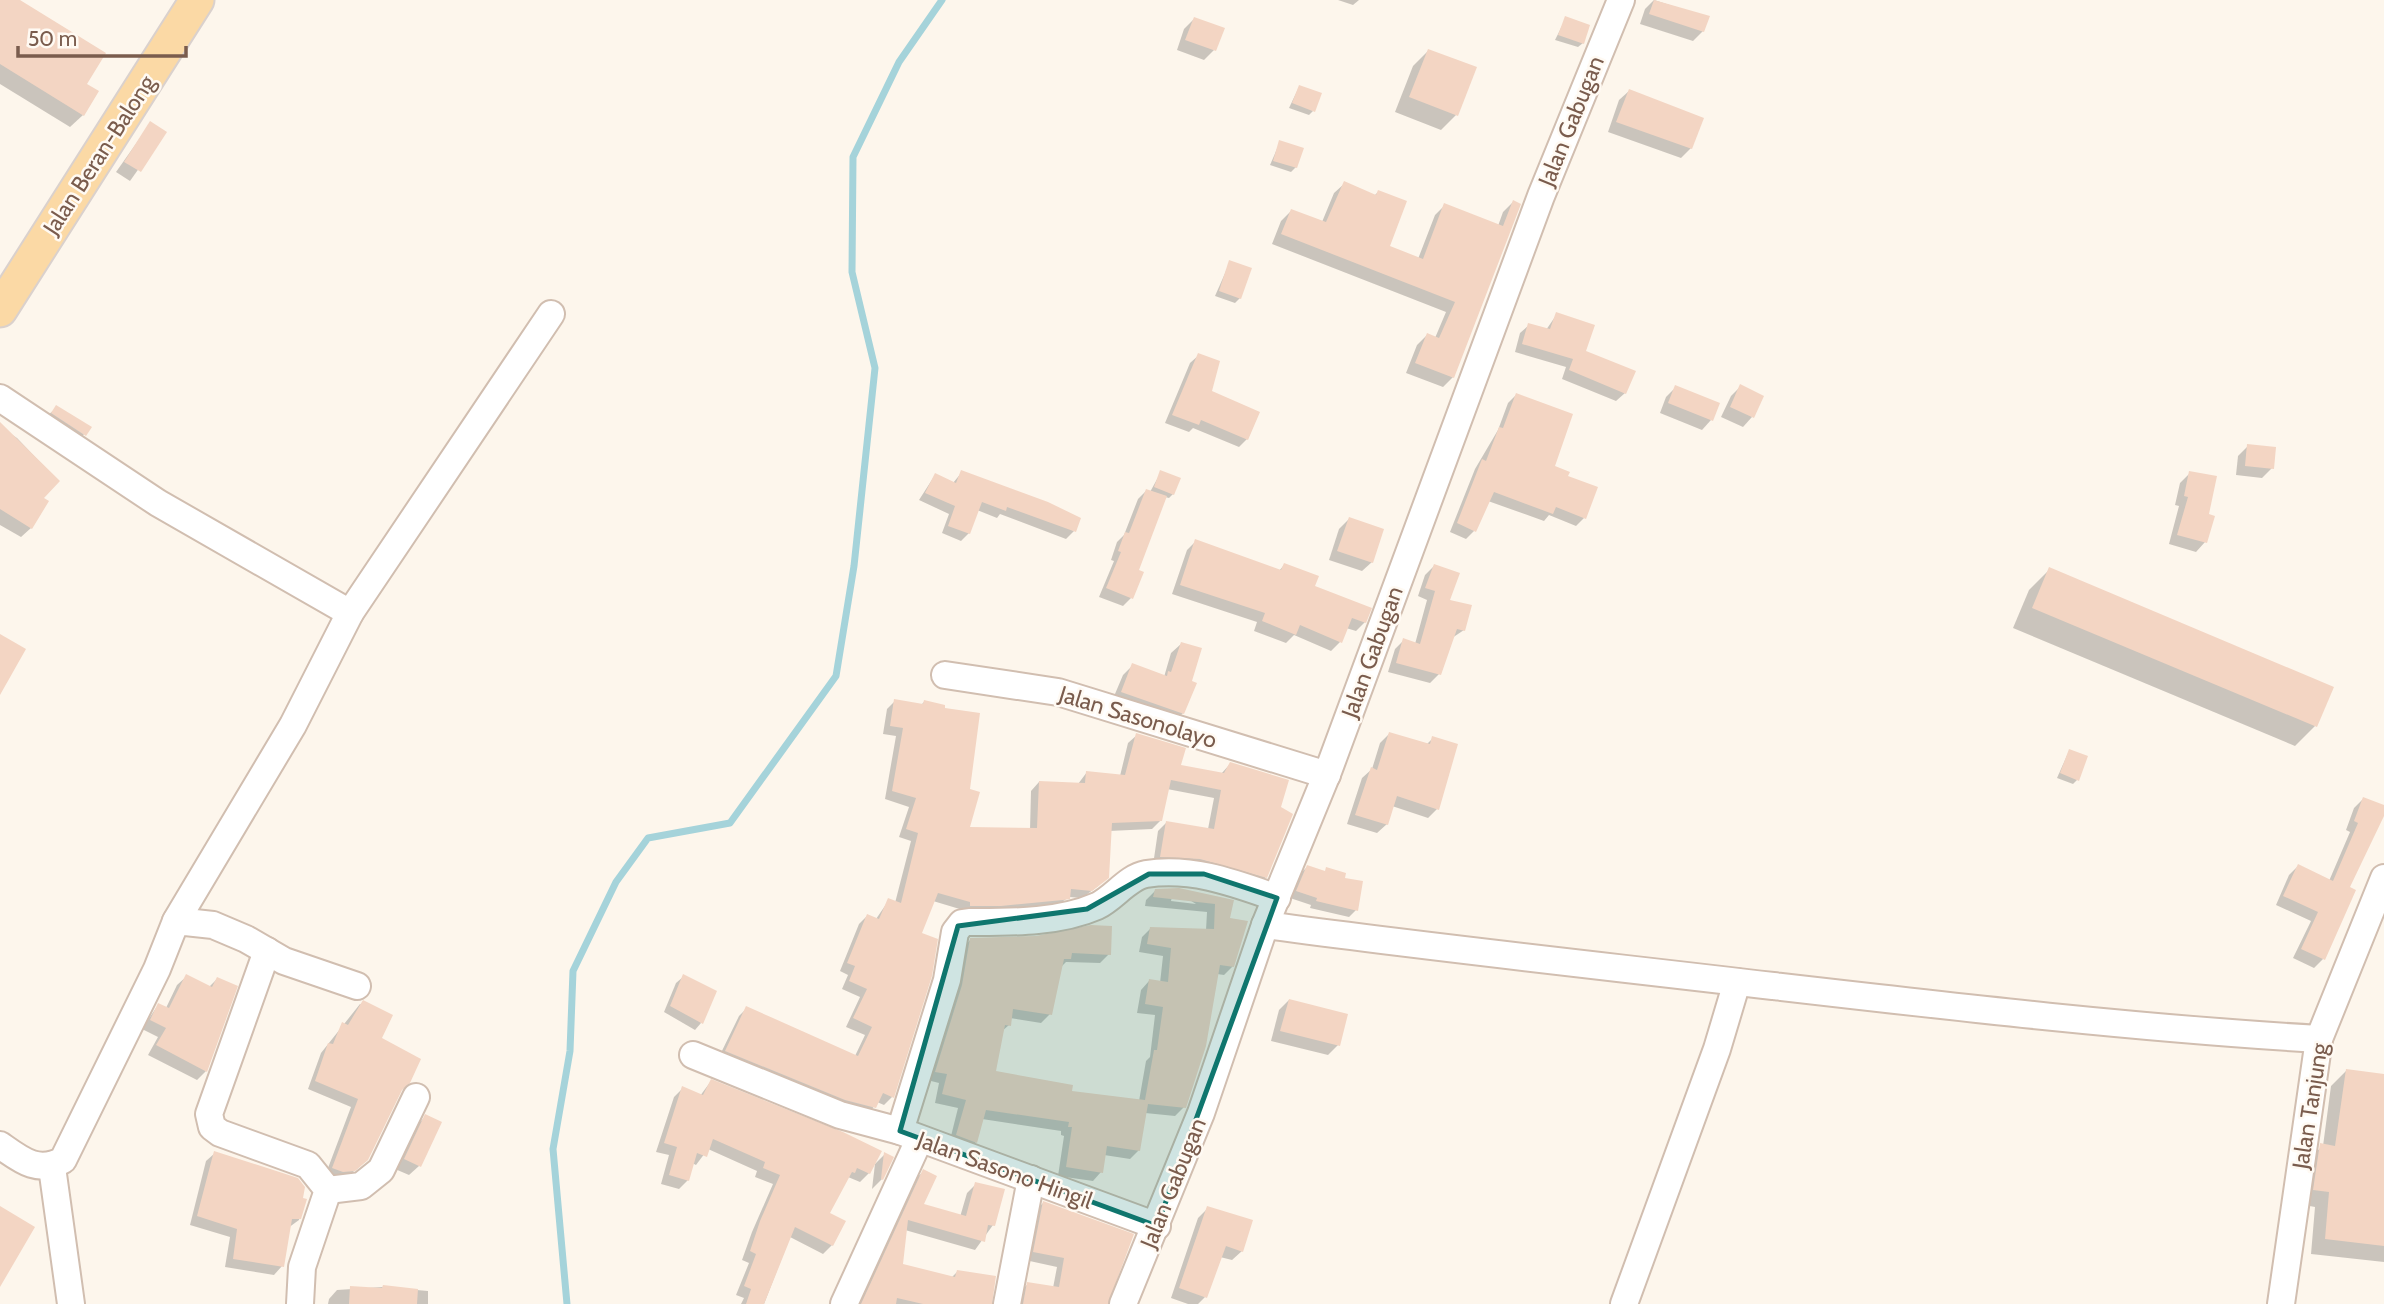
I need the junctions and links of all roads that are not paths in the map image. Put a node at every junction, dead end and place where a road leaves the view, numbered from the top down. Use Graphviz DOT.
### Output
graph roads {
  1 [pos="197,0"];
  2 [pos="1620,0"];
  3 [pos="0,310"];
  4 [pos="551,314"];
  5 [pos="0,398"];
  6 [pos="350,613"];
  7 [pos="945,675"];
  8 [pos="1327,775"];
  9 [pos="2384,878"];
  10 [pos="1277,898"];
  11 [pos="176,921"];
  12 [pos="1265,925"];
  13 [pos="267,951"];
  14 [pos="1737,982"];
  15 [pos="357,986"];
  16 [pos="2319,1039"];
  17 [pos="694,1055"];
  18 [pos="416,1097"];
  19 [pos="909,1135"];
  20 [pos="0,1145"];
  21 [pos="52,1167"];
  22 [pos="1031,1179"];
  23 [pos="328,1190"];
  24 [pos="1157,1226"];
  25 [pos="71,1304"];
  26 [pos="300,1304"];
  27 [pos="844,1304"];
  28 [pos="1007,1304"];
  29 [pos="1123,1304"];
  30 [pos="1624,1304"];
  31 [pos="2281,1304"];
  1 -- 3 [label="main road, Jalan Beran-Balong"];
  2 -- 8 [label="street, Jalan Gabugan"];
  4 -- 6 [label="street"];
  5 -- 6 [label="street"];
  6 -- 11 [label="street"];
  7 -- 8 [label="street, Jalan Sasonolayo"];
  8 -- 10 [label="street, Jalan Gabugan"];
  9 -- 16 [label="street, Jalan Tanjung"];
  10 -- 12 [label="street, Jalan Gabugan"];
  10 -- 19 [label="street, Jalan Sasono Hingil"];
  11 -- 13 [label="street"];
  11 -- 21 [label="street"];
  12 -- 14 [label="street"];
  12 -- 24 [label="street, Jalan Gabugan"];
  13 -- 15 [label="street"];
  13 -- 23 [label="street"];
  14 -- 16 [label="street"];
  14 -- 30 [label="street"];
  16 -- 31 [label="street, Jalan Tanjung"];
  17 -- 19 [label="street"];
  18 -- 23 [label="street"];
  19 -- 22 [label="street, Jalan Sasono Hingil"];
  19 -- 27 [label="street"];
  20 -- 21 [label="street"];
  21 -- 25 [label="street"];
  22 -- 24 [label="street, Jalan Sasono Hingil"];
  22 -- 28 [label="street"];
  23 -- 26 [label="street"];
  24 -- 29 [label="street, Jalan Gabugan"];
}
